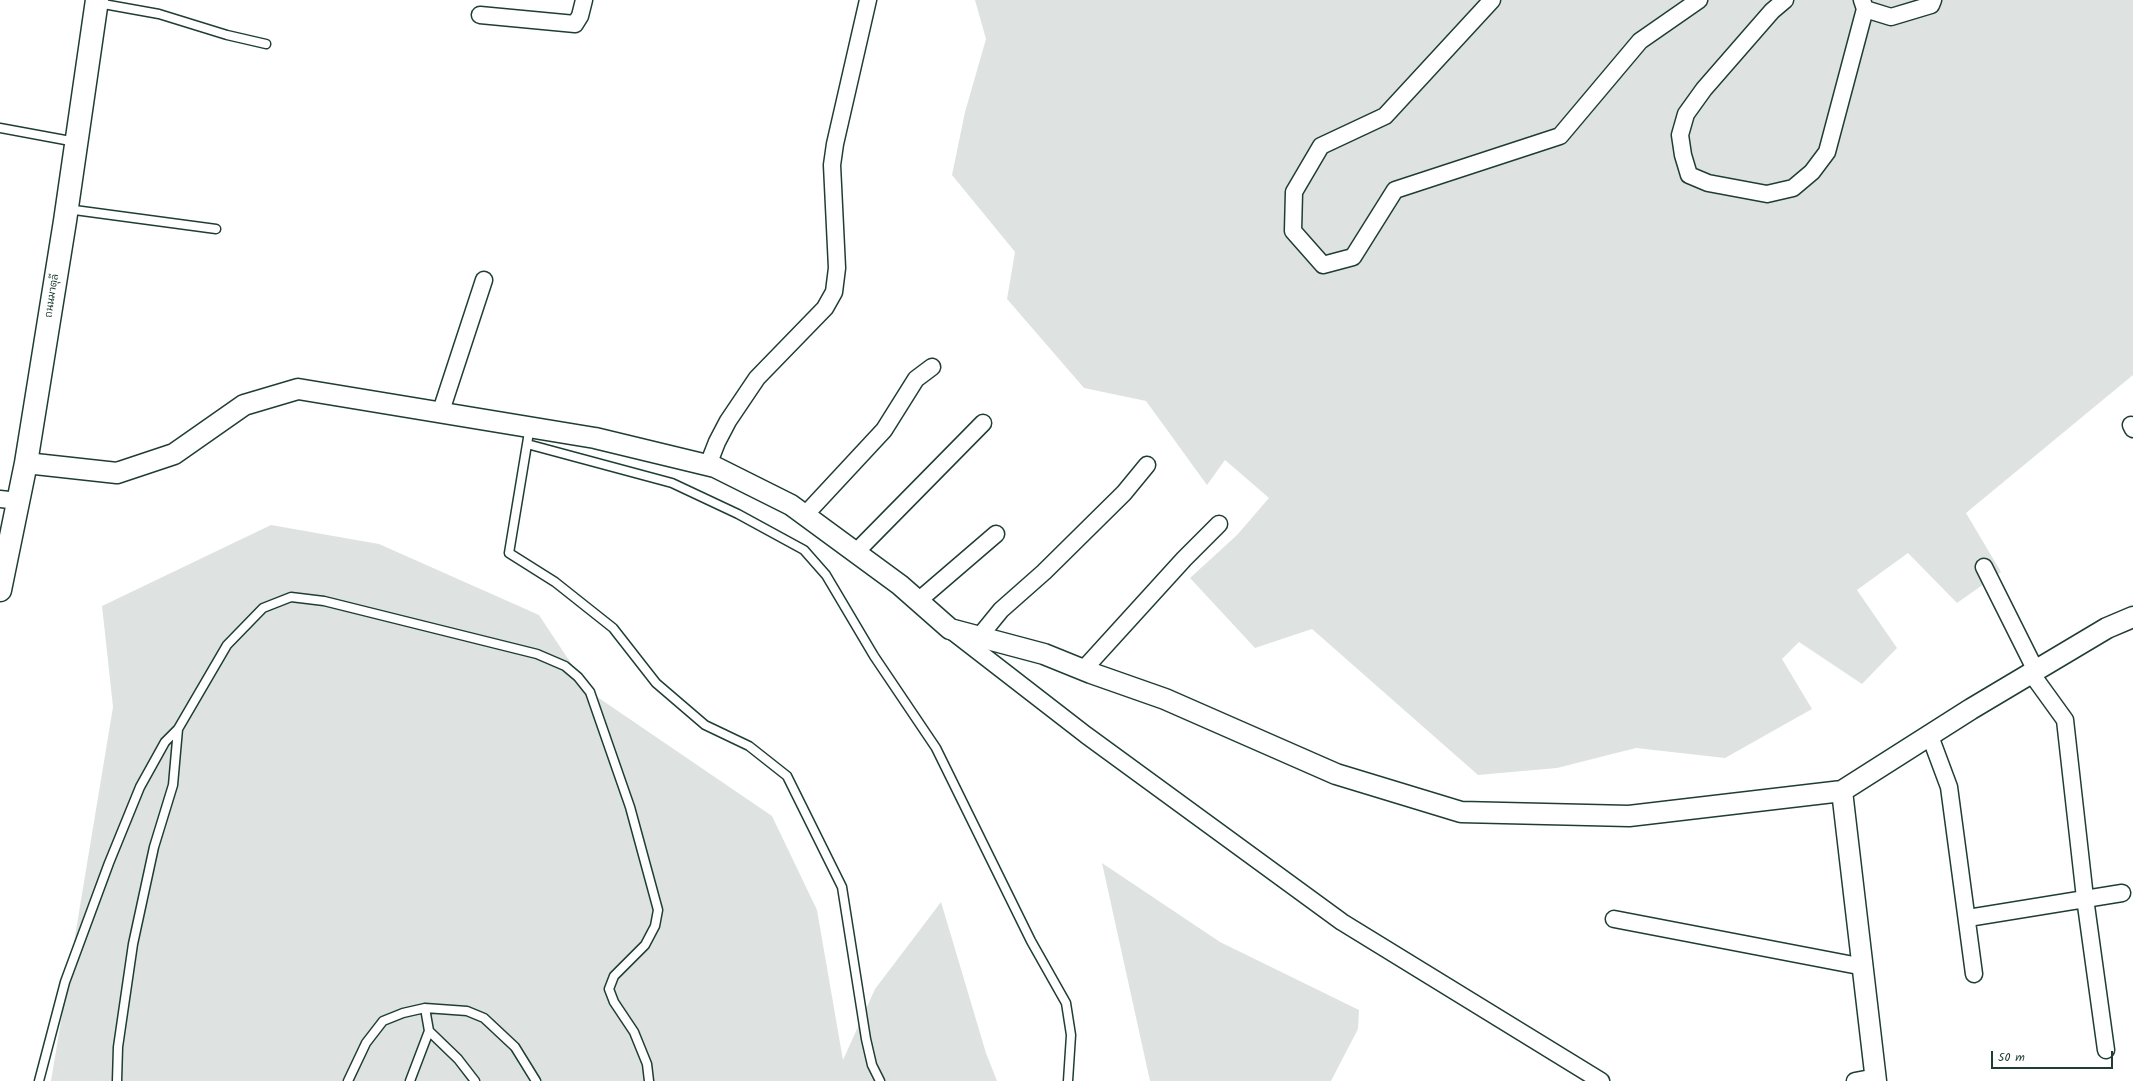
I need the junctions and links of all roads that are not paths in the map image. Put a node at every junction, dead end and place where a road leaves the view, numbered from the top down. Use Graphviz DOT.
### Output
graph roads {
  1 [pos="584,0"];
  2 [pos="868,0"];
  3 [pos="1492,0"];
  4 [pos="1699,0"];
  5 [pos="1785,0"];
  6 [pos="1933,0"];
  7 [pos="97,1"];
  8 [pos="1863,4"];
  9 [pos="480,15"];
  10 [pos="266,44"];
  11 [pos="0,128"];
  12 [pos="76,142"];
  13 [pos="66,209"];
  14 [pos="216,229"];
  15 [pos="484,280"];
  16 [pos="932,367"];
  17 [pos="440,411"];
  18 [pos="983,423"];
  19 [pos="528,435"];
  20 [pos="26,463"];
  21 [pos="708,465"];
  22 [pos="1147,465"];
  23 [pos="9,500"];
  24 [pos="805,515"];
  25 [pos="1219,524"];
  26 [pos="996,534"];
  27 [pos="856,552"];
  28 [pos="1984,567"];
  29 [pos="0,590"];
  30 [pos="918,601"];
  31 [pos="2132,620"];
  32 [pos="950,630"];
  33 [pos="979,637"];
  34 [pos="1083,670"];
  35 [pos="2033,672"];
  36 [pos="178,729"];
  37 [pos="1930,736"];
  38 [pos="1842,791"];
  39 [pos="2122,893"];
  40 [pos="2085,898"];
  41 [pos="1968,918"];
  42 [pos="1614,919"];
  43 [pos="1864,967"];
  44 [pos="1974,974"];
  45 [pos="425,1008"];
  46 [pos="429,1031"];
  47 [pos="2106,1050"];
  48 [pos="1876,1079"];
  49 [pos="39,1081"];
  50 [pos="117,1081"];
  51 [pos="348,1081"];
  52 [pos="410,1081"];
  53 [pos="475,1081"];
  54 [pos="536,1081"];
  55 [pos="649,1081"];
  56 [pos="880,1081"];
  57 [pos="1068,1081"];
  58 [pos="1601,1081"];
  59 [pos="1855,1081"];
  1 -- 9 [label="street"];
  2 -- 21 [label="street"];
  3 -- 4 [label="street"];
  5 -- 8 [label="street"];
  6 -- 8 [label="street"];
  7 -- 10 [label="lane"];
  7 -- 12 [label="main road, ถนนมาตุลี"];
  11 -- 12 [label="lane"];
  12 -- 13 [label="main road, ถนนมาตุลี"];
  13 -- 14 [label="lane"];
  13 -- 20 [label="main road, ถนนมาตุลี"];
  15 -- 17 [label="street"];
  16 -- 24 [label="street"];
  17 -- 19 [label="street"];
  17 -- 20 [label="street"];
  18 -- 27 [label="street"];
  19 -- 21 [label="street"];
  19 -- 56 [label="lane"];
  19 -- 57 [label="lane"];
  20 -- 23 [label="main road, ถนนมาตุลี"];
  21 -- 24 [label="street"];
  22 -- 33 [label="street"];
  23 -- 29 [label="main road, ถนนมาตุลี"];
  24 -- 27 [label="street"];
  25 -- 34 [label="street"];
  26 -- 30 [label="street"];
  27 -- 30 [label="street"];
  28 -- 35 [label="street"];
  30 -- 32 [label="street"];
  31 -- 35 [label="street"];
  32 -- 33 [label="street"];
  32 -- 58 [label="street"];
  33 -- 34 [label="street"];
  34 -- 38 [label="street"];
  35 -- 37 [label="street"];
  35 -- 40 [label="street"];
  36 -- 49 [label="lane"];
  36 -- 50 [label="lane"];
  36 -- 55 [label="lane"];
  37 -- 38 [label="street"];
  37 -- 41 [label="street"];
  38 -- 43 [label="street"];
  39 -- 40 [label="street"];
  40 -- 41 [label="street"];
  40 -- 47 [label="street"];
  41 -- 44 [label="street"];
  42 -- 43 [label="street"];
  43 -- 48 [label="street"];
  45 -- 46 [label="lane"];
  45 -- 51 [label="lane"];
  45 -- 54 [label="lane"];
  46 -- 52 [label="lane"];
  46 -- 53 [label="lane"];
  48 -- 59 [label="street"];
}
